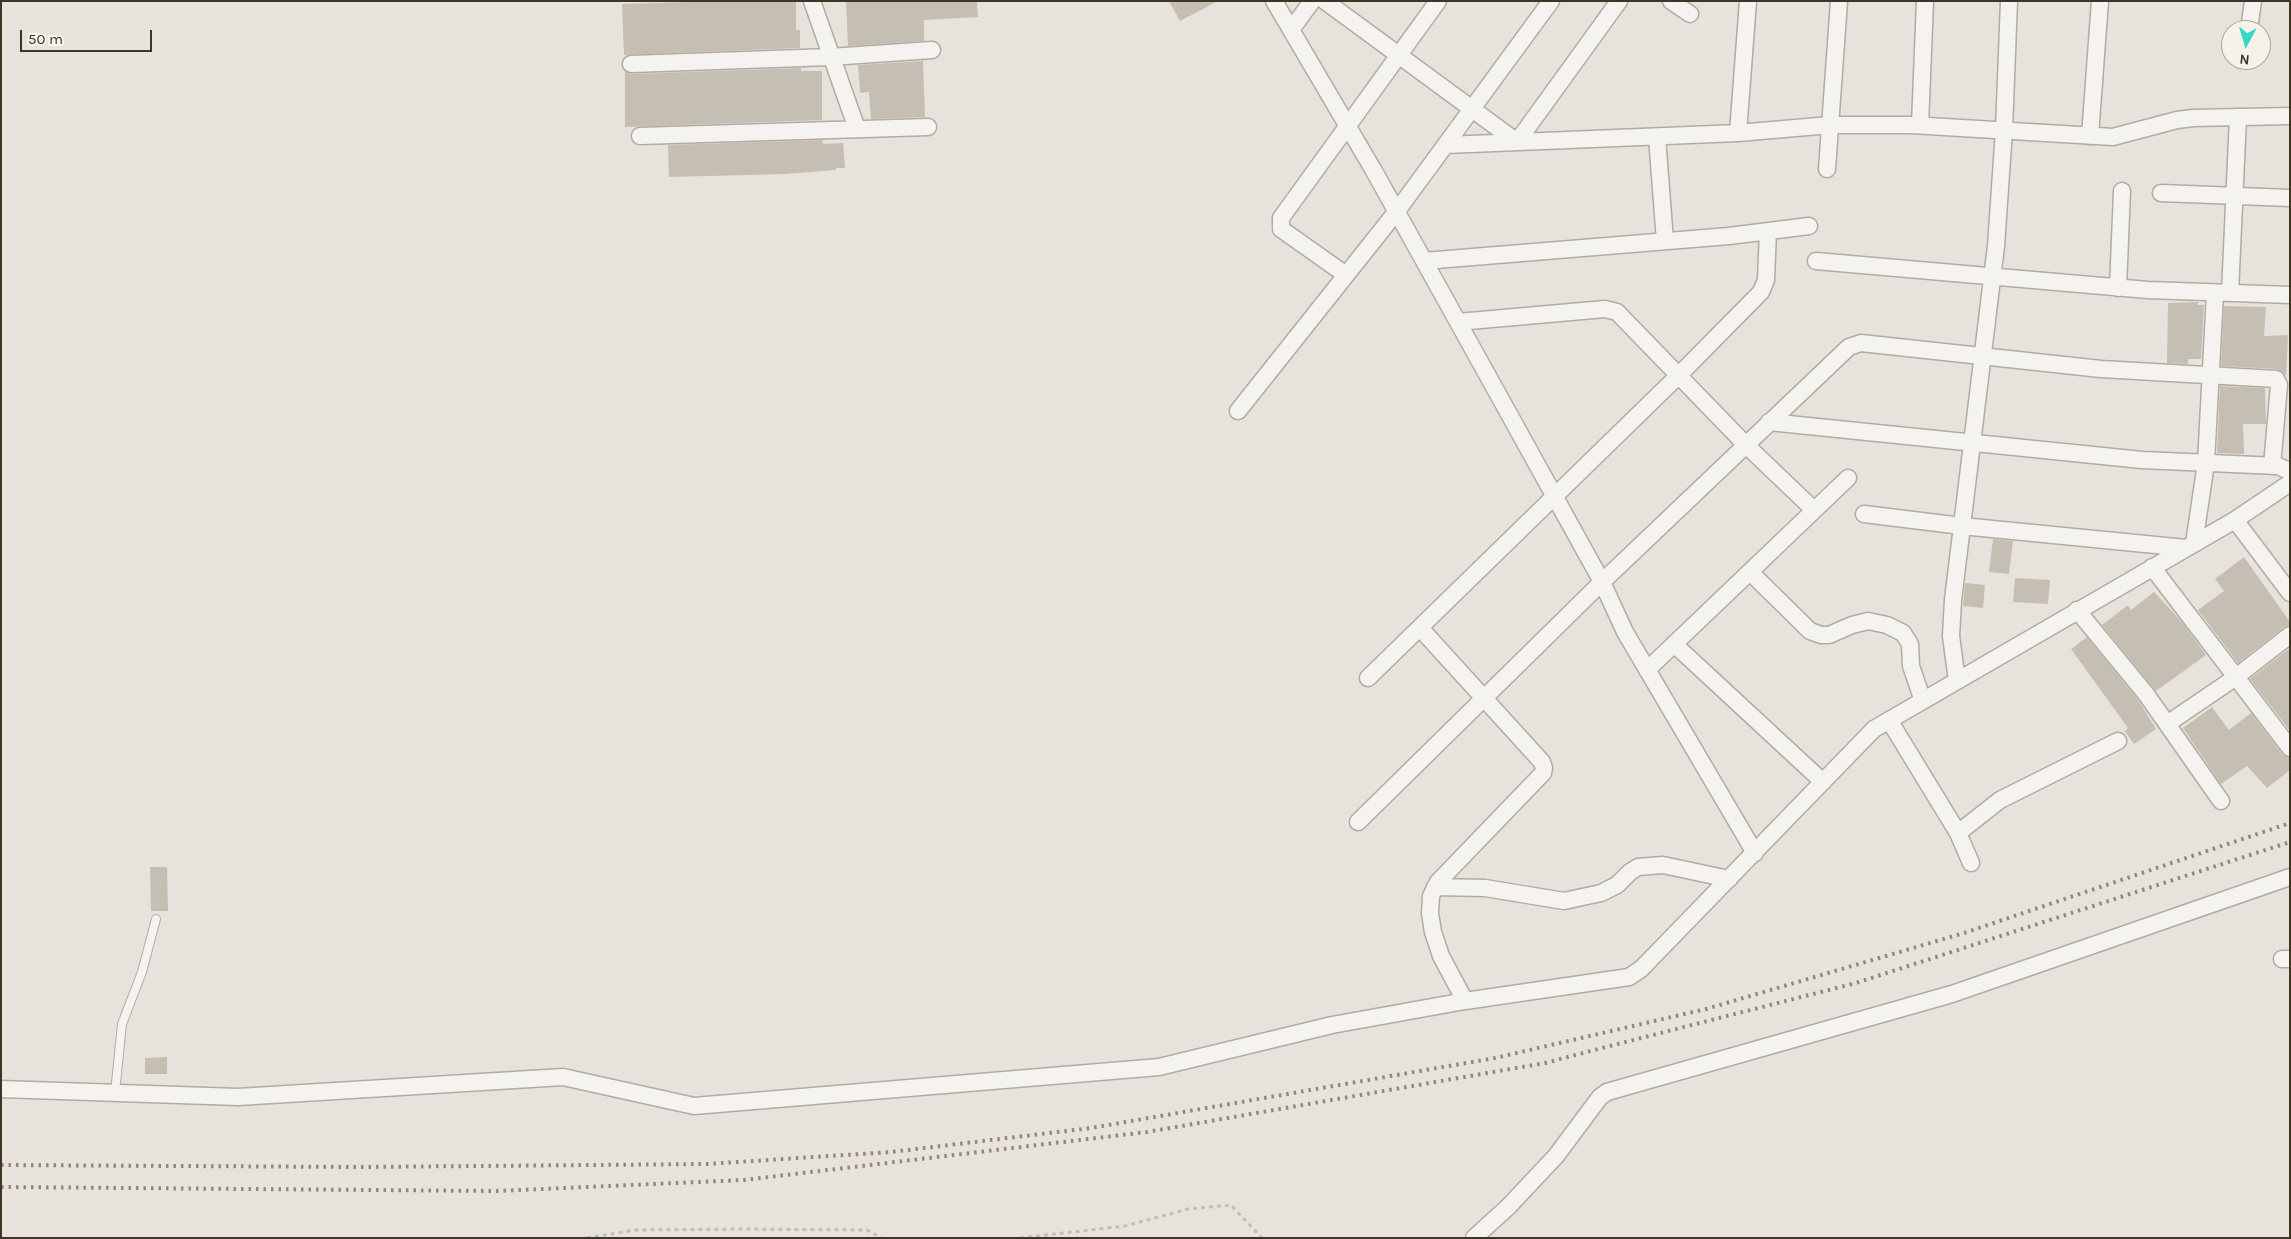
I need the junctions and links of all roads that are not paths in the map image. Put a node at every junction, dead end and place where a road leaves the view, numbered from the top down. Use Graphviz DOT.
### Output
graph roads {
  1 [pos="812,1"];
  2 [pos="1274,1"];
  3 [pos="1312,1"];
  4 [pos="1325,1"];
  5 [pos="1438,1"];
  6 [pos="1550,1"];
  7 [pos="1619,1"];
  8 [pos="1671,1"];
  9 [pos="1748,1"];
  10 [pos="1839,1"];
  11 [pos="1925,1"];
  12 [pos="2010,1"];
  13 [pos="2100,1"];
  14 [pos="2253,1"];
  15 [pos="1690,14"];
  16 [pos="2250,20"];
  17 [pos="1291,30"];
  18 [pos="932,50"];
  19 [pos="1400,56"];
  20 [pos="830,57"];
  21 [pos="631,64"];
  22 [pos="1473,109"];
  23 [pos="2290,116"];
  24 [pos="2238,117"];
  25 [pos="1830,125"];
  26 [pos="1920,125"];
  27 [pos="928,127"];
  28 [pos="1348,127"];
  29 [pos="857,129"];
  30 [pos="2004,130"];
  31 [pos="1738,133"];
  32 [pos="640,136"];
  33 [pos="2090,136"];
  34 [pos="1657,137"];
  35 [pos="1516,142"];
  36 [pos="1446,145"];
  37 [pos="1827,169"];
  38 [pos="2122,191"];
  39 [pos="2161,193"];
  40 [pos="2234,195"];
  41 [pos="2290,198"];
  42 [pos="1396,211"];
  43 [pos="1809,226"];
  44 [pos="1768,231"];
  45 [pos="1665,241"];
  46 [pos="1816,260"];
  47 [pos="1424,262"];
  48 [pos="1346,275"];
  49 [pos="1992,276"];
  50 [pos="2118,288"];
  51 [pos="2222,293"];
  52 [pos="2290,296"];
  53 [pos="1458,322"];
  54 [pos="1982,357"];
  55 [pos="2211,375"];
  56 [pos="1678,376"];
  57 [pos="1238,411"];
  58 [pos="1770,422"];
  59 [pos="1972,443"];
  60 [pos="1746,445"];
  61 [pos="2206,463"];
  62 [pos="2272,466"];
  63 [pos="2290,471"];
  64 [pos="1848,478"];
  65 [pos="2290,483"];
  66 [pos="1553,497"];
  67 [pos="1814,510"];
  68 [pos="1864,514"];
  69 [pos="2234,520"];
  70 [pos="1962,526"];
  71 [pos="2190,546"];
  72 [pos="2152,567"];
  73 [pos="1750,572"];
  74 [pos="1602,582"];
  75 [pos="2290,592"];
  76 [pos="2077,610"];
  77 [pos="1420,628"];
  78 [pos="2290,636"];
  79 [pos="1674,644"];
  80 [pos="1647,670"];
  81 [pos="2236,677"];
  82 [pos="1368,678"];
  83 [pos="1957,681"];
  84 [pos="1485,697"];
  85 [pos="1923,701"];
  86 [pos="1889,720"];
  87 [pos="2167,724"];
  88 [pos="2118,741"];
  89 [pos="2290,748"];
  90 [pos="1823,782"];
  91 [pos="2221,801"];
  92 [pos="1358,822"];
  93 [pos="1958,833"];
  94 [pos="1755,852"];
  95 [pos="1971,862"];
  96 [pos="2290,877"];
  97 [pos="1729,879"];
  98 [pos="1435,887"];
  99 [pos="156,920"];
  100 [pos="1465,1001"];
  101 [pos="1,1089"];
  102 [pos="115,1093"];
  103 [pos="1474,1238"];
  1 -- 20 [label="street"];
  2 -- 17 [label="street"];
  3 -- 17 [label="street"];
  4 -- 19 [label="street"];
  5 -- 19 [label="street"];
  6 -- 22 [label="street"];
  7 -- 35 [label="street"];
  8 -- 15 [label="street"];
  9 -- 31 [label="street"];
  10 -- 25 [label="street"];
  11 -- 26 [label="street"];
  12 -- 30 [label="street"];
  13 -- 33 [label="street"];
  14 -- 16 [label="street"];
  17 -- 28 [label="street"];
  18 -- 20 [label="street"];
  19 -- 22 [label="street"];
  19 -- 28 [label="street"];
  20 -- 21 [label="street"];
  20 -- 29 [label="street"];
  22 -- 35 [label="street"];
  22 -- 36 [label="street"];
  23 -- 24 [label="street"];
  24 -- 33 [label="street"];
  24 -- 40 [label="street"];
  25 -- 26 [label="street"];
  25 -- 31 [label="street"];
  25 -- 37 [label="street"];
  26 -- 30 [label="street"];
  27 -- 29 [label="street"];
  28 -- 42 [label="street"];
  28 -- 48 [label="street"];
  29 -- 32 [label="street"];
  30 -- 33 [label="street"];
  30 -- 49 [label="street"];
  31 -- 34 [label="street"];
  34 -- 35 [label="street"];
  34 -- 45 [label="street"];
  35 -- 36 [label="street"];
  36 -- 42 [label="street"];
  38 -- 50 [label="street"];
  39 -- 40 [label="street"];
  40 -- 41 [label="street"];
  40 -- 51 [label="street"];
  42 -- 47 [label="street"];
  42 -- 48 [label="street"];
  43 -- 44 [label="street"];
  44 -- 45 [label="street"];
  44 -- 56 [label="street"];
  45 -- 47 [label="street"];
  46 -- 49 [label="street"];
  47 -- 53 [label="street"];
  48 -- 57 [label="street"];
  49 -- 50 [label="street"];
  49 -- 54 [label="street"];
  50 -- 51 [label="street"];
  51 -- 52 [label="street"];
  51 -- 55 [label="street"];
  53 -- 56 [label="street"];
  53 -- 66 [label="street"];
  54 -- 55 [label="street"];
  54 -- 58 [label="street"];
  54 -- 59 [label="street"];
  55 -- 61 [label="street"];
  55 -- 62 [label="street"];
  56 -- 60 [label="street"];
  56 -- 66 [label="street"];
  58 -- 59 [label="street"];
  58 -- 60 [label="street"];
  59 -- 61 [label="street"];
  59 -- 70 [label="street"];
  60 -- 67 [label="street"];
  60 -- 74 [label="street"];
  61 -- 62 [label="street"];
  61 -- 71 [label="street"];
  62 -- 63 [label="street"];
  64 -- 67 [label="street"];
  65 -- 69 [label="street"];
  66 -- 74 [label="street"];
  66 -- 77 [label="street"];
  67 -- 73 [label="street"];
  68 -- 70 [label="street"];
  69 -- 71 [label="street"];
  69 -- 75 [label="street"];
  70 -- 71 [label="street"];
  70 -- 83 [label="street"];
  71 -- 72 [label="street"];
  72 -- 76 [label="street"];
  72 -- 81 [label="street"];
  73 -- 79 [label="street"];
  73 -- 85 [label="street"];
  74 -- 80 [label="street"];
  74 -- 84 [label="street"];
  76 -- 83 [label="street"];
  76 -- 87 [label="street"];
  77 -- 82 [label="street"];
  77 -- 84 [label="street"];
  78 -- 81 [label="street"];
  79 -- 80 [label="street"];
  79 -- 90 [label="street"];
  80 -- 94 [label="street"];
  81 -- 87 [label="street"];
  81 -- 89 [label="street"];
  83 -- 85 [label="street"];
  84 -- 92 [label="street"];
  84 -- 98 [label="street"];
  85 -- 86 [label="street"];
  86 -- 90 [label="street"];
  86 -- 93 [label="street"];
  87 -- 91 [label="street"];
  88 -- 93 [label="street"];
  90 -- 94 [label="street"];
  93 -- 95 [label="street"];
  94 -- 97 [label="street"];
  96 -- 103 [label="street"];
  97 -- 98 [label="street"];
  97 -- 100 [label="street"];
  98 -- 100 [label="street"];
  99 -- 102 [label="lane"];
  100 -- 102 [label="street"];
  101 -- 102 [label="street"];
}
